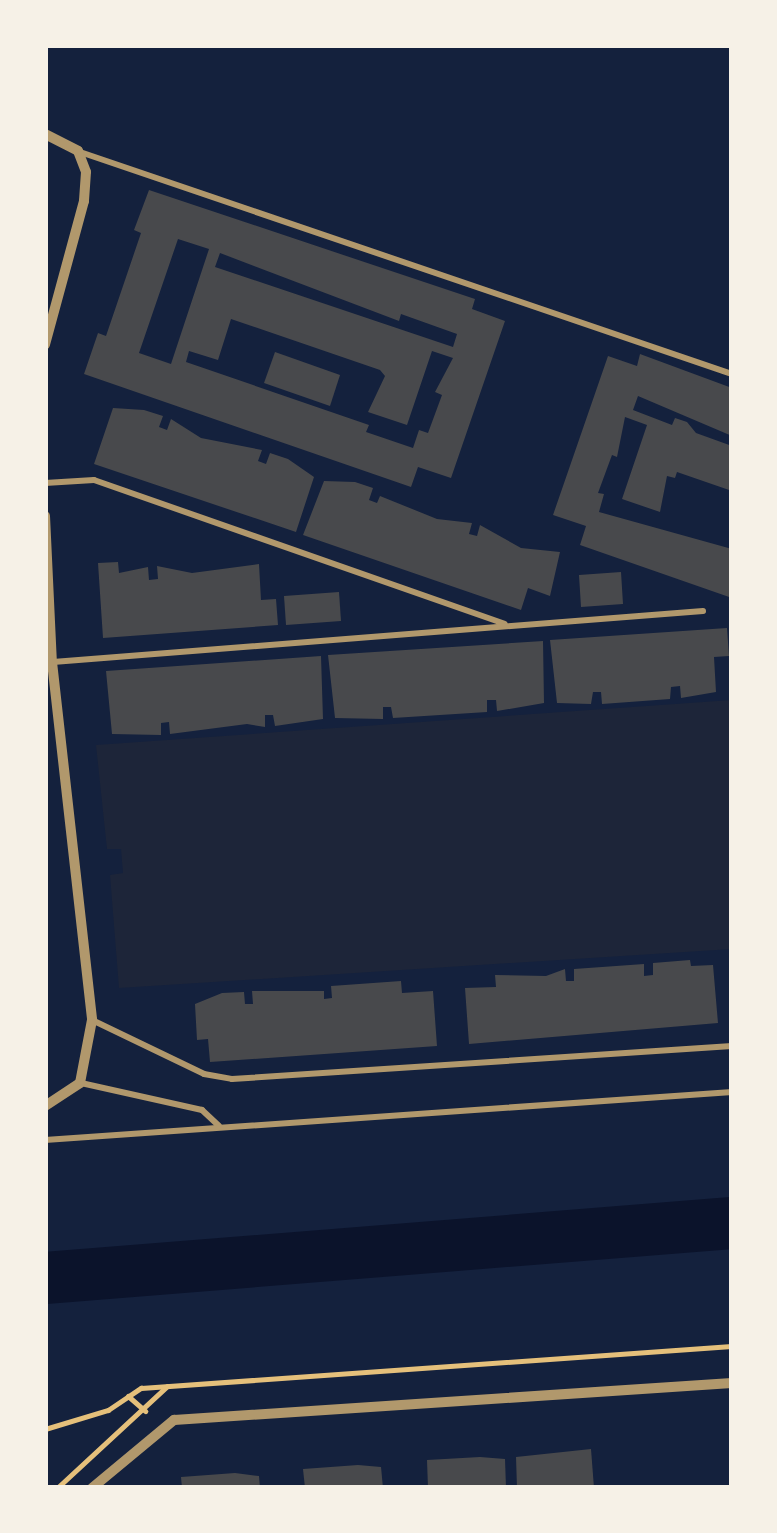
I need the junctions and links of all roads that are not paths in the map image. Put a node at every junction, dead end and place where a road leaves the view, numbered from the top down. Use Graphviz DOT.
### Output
graph roads {
  1 [pos="45,134"];
  2 [pos="78,151"];
  3 [pos="45,345"];
  4 [pos="732,374"];
  5 [pos="45,483"];
  6 [pos="45,516"];
  7 [pos="703,612"];
  8 [pos="511,626"];
  9 [pos="52,662"];
  10 [pos="92,1020"];
  11 [pos="732,1046"];
  12 [pos="80,1083"];
  13 [pos="732,1092"];
  14 [pos="45,1106"];
  15 [pos="219,1127"];
  16 [pos="45,1140"];
  17 [pos="732,1383"];
  18 [pos="92,1488"];
  1 -- 2 [label="street"];
  2 -- 3 [label="street"];
  2 -- 4 [label="lane"];
  5 -- 8 [label="lane"];
  6 -- 9 [label="street"];
  7 -- 8 [label="lane"];
  8 -- 9 [label="lane"];
  9 -- 10 [label="street"];
  10 -- 11 [label="lane"];
  10 -- 12 [label="street"];
  12 -- 14 [label="street"];
  12 -- 15 [label="lane"];
  13 -- 15 [label="lane"];
  15 -- 16 [label="lane"];
  17 -- 18 [label="street"];
}
